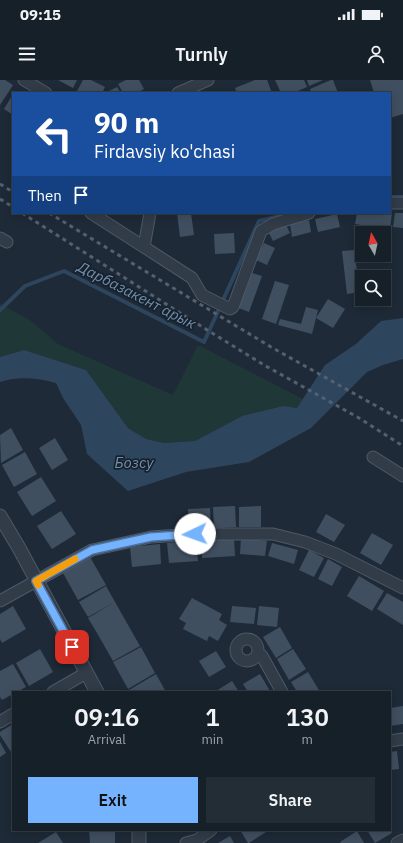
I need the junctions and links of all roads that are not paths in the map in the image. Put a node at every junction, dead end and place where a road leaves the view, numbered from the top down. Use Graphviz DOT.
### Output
graph roads {
  1 [pos="24,80"];
  2 [pos="208,80"];
  3 [pos="42,92"];
  4 [pos="180,92"];
  5 [pos="391,203"];
  6 [pos="403,203"];
  7 [pos="94,214"];
  8 [pos="150,214"];
  9 [pos="306,214"];
  10 [pos="144,247"];
  11 [pos="373,457"];
  12 [pos="403,476"];
  13 [pos="0,516"];
  14 [pos="36,581"];
  15 [pos="403,588"];
  16 [pos="0,602"];
  17 [pos="258,653"];
  18 [pos="86,673"];
  19 [pos="55,691"];
  20 [pos="96,691"];
  21 [pos="281,691"];
  22 [pos="12,715"];
  23 [pos="0,722"];
  24 [pos="403,739"];
  25 [pos="391,741"];
  26 [pos="139,831"];
  27 [pos="211,831"];
  28 [pos="403,840"];
  29 [pos="198,842"];
  30 [pos="139,843"];
  31 [pos="186,843"];
  32 [pos="397,843"];
  1 -- 3 [label="street"];
  2 -- 4 [label="street"];
  5 -- 6 [label="street"];
  7 -- 10 [label="street"];
  8 -- 10 [label="street"];
  9 -- 10 [label="street"];
  11 -- 12 [label="street"];
  13 -- 14 [label="street"];
  14 -- 15 [label="street"];
  14 -- 16 [label="street"];
  14 -- 18 [label="street"];
  17 -- 21 [label="street"];
  18 -- 19 [label="street"];
  18 -- 20 [label="street"];
  22 -- 23 [label="street"];
  24 -- 25 [label="street"];
  26 -- 30 [label="street"];
  27 -- 29 [label="street"];
  28 -- 32 [label="street"];
  29 -- 31 [label="street"];
}
